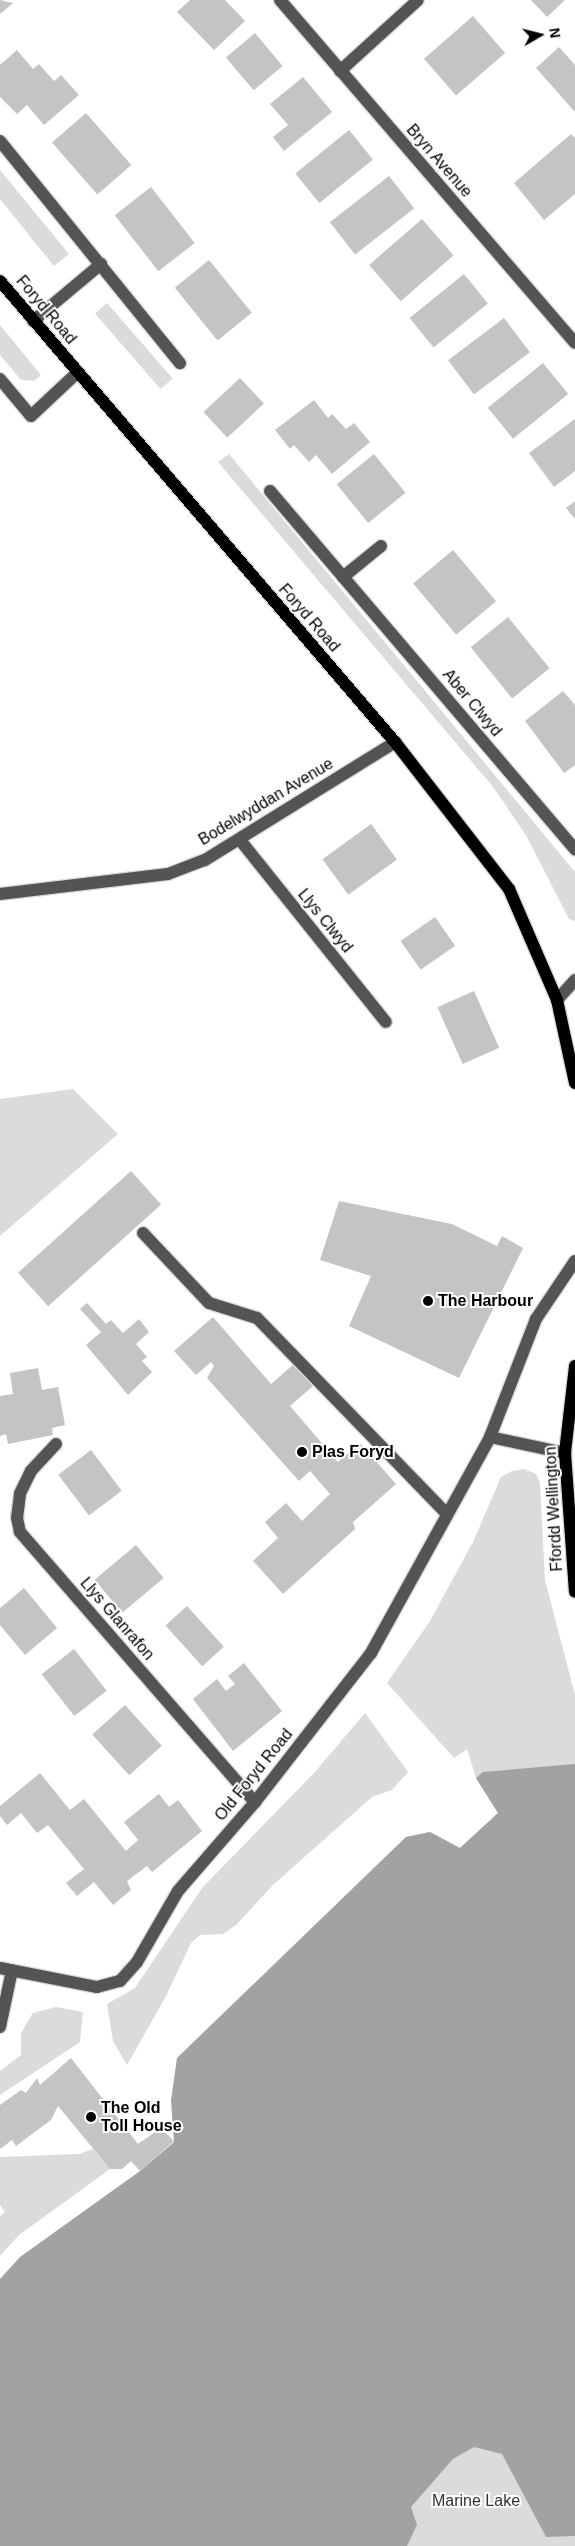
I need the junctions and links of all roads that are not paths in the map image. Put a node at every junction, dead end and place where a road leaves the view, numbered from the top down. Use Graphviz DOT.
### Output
graph roads {
  1 [pos="280,0"];
  2 [pos="418,0"];
  3 [pos="340,71"];
  4 [pos="0,141"];
  5 [pos="101,264"];
  6 [pos="0,281"];
  7 [pos="33,321"];
  8 [pos="575,343"];
  9 [pos="180,363"];
  10 [pos="78,373"];
  11 [pos="0,379"];
  12 [pos="270,491"];
  13 [pos="381,546"];
  14 [pos="343,578"];
  15 [pos="394,742"];
  16 [pos="240,840"];
  17 [pos="575,850"];
  18 [pos="0,894"];
  19 [pos="575,980"];
  20 [pos="557,1000"];
  21 [pos="386,1022"];
  22 [pos="571,1047"];
  23 [pos="575,1083"];
  24 [pos="143,1233"];
  25 [pos="575,1261"];
  26 [pos="575,1366"];
  27 [pos="490,1437"];
  28 [pos="56,1444"];
  29 [pos="565,1453"];
  30 [pos="448,1514"];
  31 [pos="575,1592"];
  32 [pos="255,1802"];
  33 [pos="6,1969"];
  34 [pos="0,2027"];
  1 -- 3 [label="street, Bryn Avenue"];
  2 -- 3 [label="street"];
  3 -- 8 [label="street, Bryn Avenue"];
  4 -- 5 [label="street"];
  5 -- 7 [label="street"];
  5 -- 9 [label="street"];
  6 -- 7 [label="main road, Foryd Road"];
  7 -- 10 [label="main road, Foryd Road"];
  10 -- 11 [label="street"];
  10 -- 15 [label="main road, Foryd Road"];
  12 -- 14 [label="street, Aber Clwyd"];
  13 -- 14 [label="street"];
  14 -- 17 [label="street, Aber Clwyd"];
  15 -- 16 [label="street, Bodelwyddan Avenue"];
  15 -- 20 [label="main road, Foryd Road"];
  16 -- 18 [label="street, Bodelwyddan Avenue"];
  16 -- 21 [label="street, Llys Clwyd"];
  19 -- 20 [label="street"];
  20 -- 22 [label="main road, Foryd Road"];
  22 -- 23 [label="main road, Foryd Road"];
  24 -- 30 [label="street"];
  25 -- 27 [label="street, Old Foryd Road"];
  26 -- 29 [label="main road, Ffordd Wellington"];
  27 -- 29 [label="street"];
  27 -- 30 [label="street, Old Foryd Road"];
  28 -- 32 [label="street, Llys Glanrafon"];
  29 -- 31 [label="main road, Ffordd Wellington"];
  30 -- 32 [label="street, Old Foryd Road"];
  32 -- 33 [label="street, Old Foryd Road"];
  33 -- 34 [label="street, Old Foryd Road"];
}
